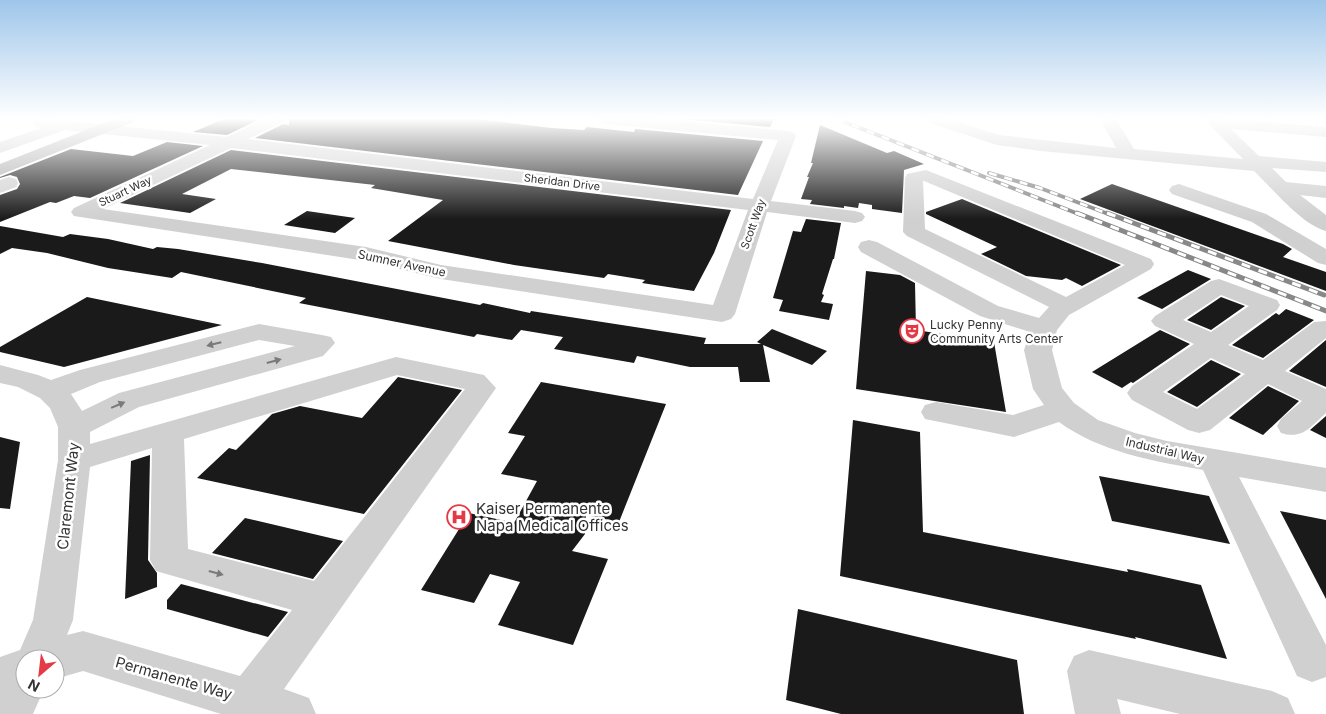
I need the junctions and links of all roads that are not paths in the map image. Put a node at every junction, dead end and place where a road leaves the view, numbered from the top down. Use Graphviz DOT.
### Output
graph roads {
  1 [pos="28,152"];
  2 [pos="53,152"];
  3 [pos="207,152"];
  4 [pos="314,152"];
  5 [pos="781,152"];
  6 [pos="1120,152"];
  7 [pos="1246,152"];
  8 [pos="1128,153"];
  9 [pos="0,162"];
  10 [pos="1257,163"];
  11 [pos="1326,167"];
  12 [pos="3,180"];
  13 [pos="1280,187"];
  14 [pos="1179,190"];
  15 [pos="1326,192"];
  16 [pos="759,206"];
  17 [pos="81,212"];
  18 [pos="855,218"];
  19 [pos="1258,218"];
  20 [pos="1319,220"];
  21 [pos="869,248"];
  22 [pos="1326,258"];
  23 [pos="722,314"];
  24 [pos="1057,315"];
  25 [pos="1326,330"];
  26 [pos="1266,373"];
  27 [pos="0,374"];
  28 [pos="50,391"];
  29 [pos="1324,400"];
  30 [pos="1064,410"];
  31 [pos="936,412"];
  32 [pos="1292,426"];
  33 [pos="168,432"];
  34 [pos="74,444"];
  35 [pos="1215,461"];
  36 [pos="1326,480"];
  37 [pos="323,601"];
  38 [pos="41,649"];
  39 [pos="65,656"];
  40 [pos="1312,662"];
  41 [pos="15,672"];
  42 [pos="0,678"];
  43 [pos="17,699"];
  44 [pos="262,708"];
  45 [pos="9,714"];
  46 [pos="1098,714"];
  47 [pos="1272,714"];
  1 -- 9 [label="main road"];
  2 -- 12 [label="main road"];
  3 -- 17 [label="street, Stuart Way"];
  4 -- 16 [label="street, Sheridan Drive"];
  5 -- 16 [label="street, Scott Way"];
  6 -- 8 [label="street"];
  7 -- 10 [label="street"];
  8 -- 10 [label="street"];
  10 -- 11 [label="street"];
  10 -- 13 [label="street"];
  13 -- 15 [label="street"];
  13 -- 20 [label="street"];
  14 -- 19 [label="street"];
  16 -- 18 [label="street, Sheridan Drive"];
  16 -- 23 [label="street, Scott Way"];
  17 -- 23 [label="street, Sumner Avenue"];
  19 -- 20 [label="street"];
  19 -- 22 [label="street"];
  21 -- 24 [label="street"];
  24 -- 24 [label="street"];
  24 -- 30 [label="street, Industrial Way"];
  25 -- 26 [label="street"];
  26 -- 26 [label="street"];
  26 -- 29 [label="street"];
  27 -- 28 [label="street, Claremont Way"];
  28 -- 34 [label="street, Claremont Way"];
  34 -- 28 [label="street, one-way"];
  29 -- 32 [label="street"];
  30 -- 31 [label="street"];
  30 -- 35 [label="street, Industrial Way"];
  33 -- 34 [label="street"];
  33 -- 37 [label="street, one-way"];
  33 -- 37 [label="street"];
  34 -- 38 [label="street, Claremont Way"];
  35 -- 36 [label="street, Industrial Way"];
  35 -- 40 [label="street"];
  37 -- 44 [label="street"];
  39 -- 44 [label="street, Permanente Way"];
  41 -- 42 [label="street"];
  43 -- 45 [label="street"];
  46 -- 47 [label="street"];
}
